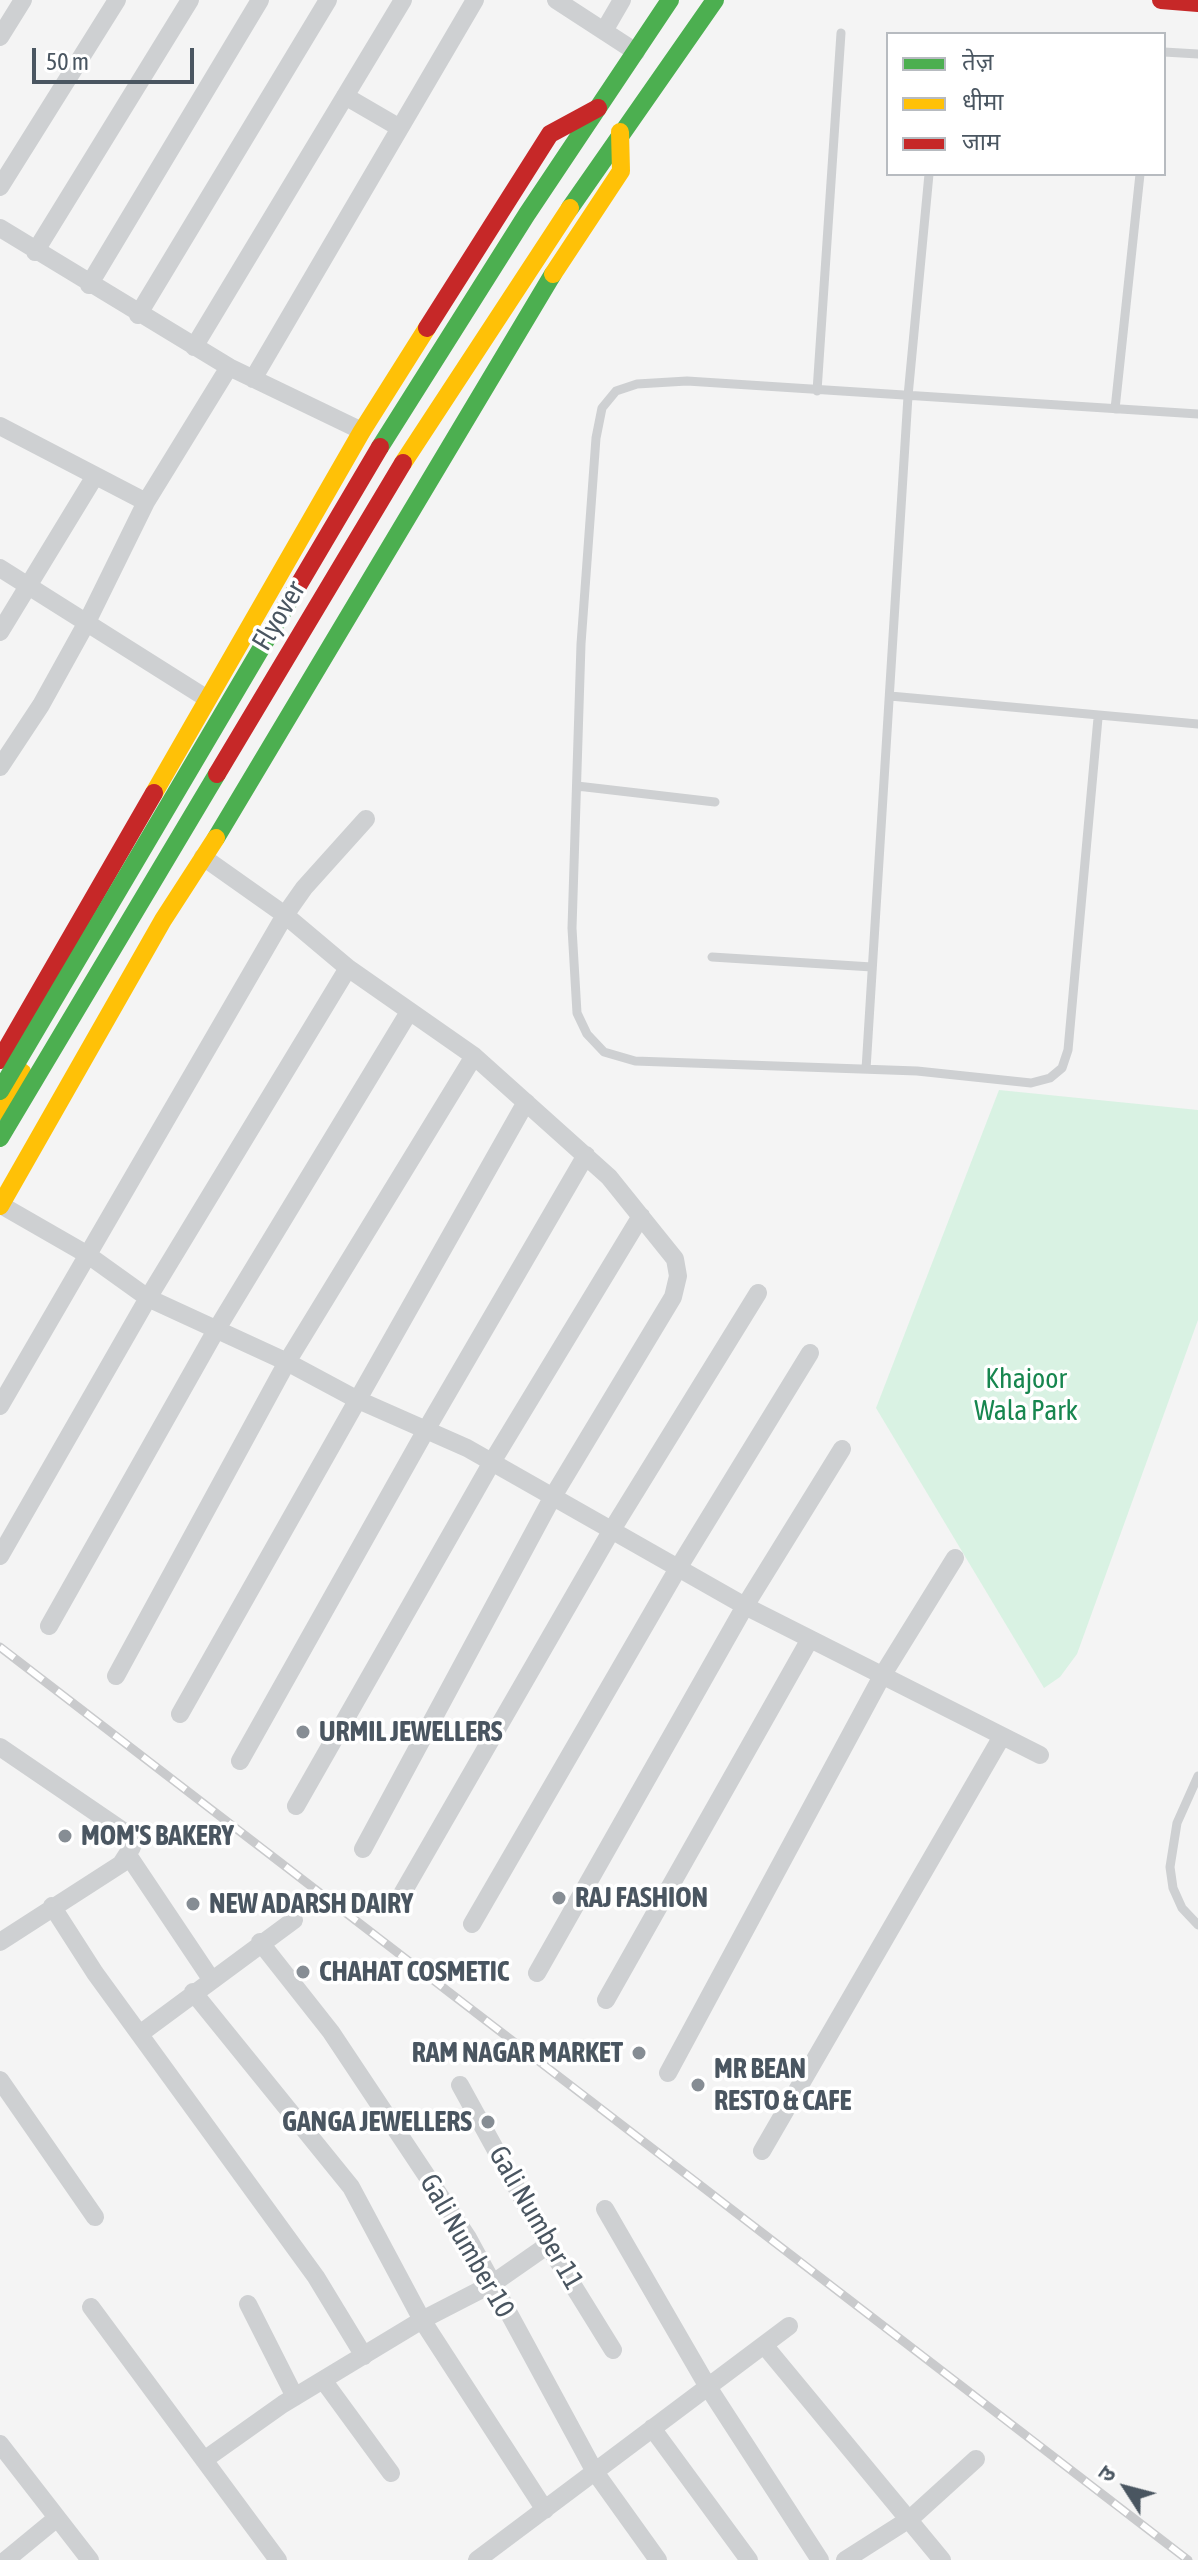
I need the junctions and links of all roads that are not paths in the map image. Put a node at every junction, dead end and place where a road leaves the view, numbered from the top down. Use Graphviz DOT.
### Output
graph roads {
  1 [pos="23,0"];
  2 [pos="117,0"];
  3 [pos="190,0"];
  4 [pos="260,0"];
  5 [pos="328,0"];
  6 [pos="403,0"];
  7 [pos="475,0"];
  8 [pos="556,0"];
  9 [pos="622,0"];
  10 [pos="670,0"];
  11 [pos="715,0"];
  12 [pos="1161,0"];
  13 [pos="1198,3"];
  14 [pos="604,31"];
  15 [pos="841,33"];
  16 [pos="0,37"];
  17 [pos="636,52"];
  18 [pos="1166,52"];
  19 [pos="1198,54"];
  20 [pos="345,96"];
  21 [pos="598,108"];
  22 [pos="400,128"];
  23 [pos="620,132"];
  24 [pos="929,176"];
  25 [pos="1140,176"];
  26 [pos="0,187"];
  27 [pos="0,228"];
  28 [pos="35,252"];
  29 [pos="89,285"];
  30 [pos="138,315"];
  31 [pos="194,347"];
  32 [pos="229,367"];
  33 [pos="253,379"];
  34 [pos="817,391"];
  35 [pos="908,396"];
  36 [pos="1115,409"];
  37 [pos="1198,414"];
  38 [pos="0,426"];
  39 [pos="362,431"];
  40 [pos="95,476"];
  41 [pos="146,502"];
  42 [pos="0,568"];
  43 [pos="30,586"];
  44 [pos="87,622"];
  45 [pos="0,632"];
  46 [pos="890,696"];
  47 [pos="206,698"];
  48 [pos="1098,718"];
  49 [pos="1198,724"];
  50 [pos="0,767"];
  51 [pos="577,786"];
  52 [pos="715,802"];
  53 [pos="366,819"];
  54 [pos="117,856"];
  55 [pos="203,857"];
  56 [pos="102,881"];
  57 [pos="183,894"];
  58 [pos="285,915"];
  59 [pos="163,920"];
  60 [pos="712,957"];
  61 [pos="872,967"];
  62 [pos="348,968"];
  63 [pos="409,1012"];
  64 [pos="2,1050"];
  65 [pos="474,1056"];
  66 [pos="866,1069"];
  67 [pos="0,1091"];
  68 [pos="526,1102"];
  69 [pos="0,1111"];
  70 [pos="0,1138"];
  71 [pos="0,1151"];
  72 [pos="586,1155"];
  73 [pos="0,1206"];
  74 [pos="641,1216"];
  75 [pos="88,1255"];
  76 [pos="758,1293"];
  77 [pos="148,1298"];
  78 [pos="215,1332"];
  79 [pos="810,1353"];
  80 [pos="287,1362"];
  81 [pos="356,1399"];
  82 [pos="0,1406"];
  83 [pos="426,1430"];
  84 [pos="842,1449"];
  85 [pos="492,1462"];
  86 [pos="552,1498"];
  87 [pos="610,1533"];
  88 [pos="0,1556"];
  89 [pos="955,1558"];
  90 [pos="677,1570"];
  91 [pos="745,1606"];
  92 [pos="49,1626"];
  93 [pos="810,1639"];
  94 [pos="116,1676"];
  95 [pos="882,1676"];
  96 [pos="180,1714"];
  97 [pos="1001,1738"];
  98 [pos="0,1747"];
  99 [pos="1040,1755"];
  100 [pos="240,1761"];
  101 [pos="1198,1776"];
  102 [pos="296,1806"];
  103 [pos="363,1849"];
  104 [pos="128,1855"];
  105 [pos="402,1894"];
  106 [pos="52,1906"];
  107 [pos="294,1920"];
  108 [pos="472,1924"];
  109 [pos="1198,1925"];
  110 [pos="0,1942"];
  111 [pos="260,1942"];
  112 [pos="537,1973"];
  113 [pos="211,1979"];
  114 [pos="193,1992"];
  115 [pos="606,2000"];
  116 [pos="141,2033"];
  117 [pos="668,2073"];
  118 [pos="0,2080"];
  119 [pos="460,2085"];
  120 [pos="762,2151"];
  121 [pos="605,2209"];
  122 [pos="95,2217"];
  123 [pos="548,2245"];
  124 [pos="492,2284"];
  125 [pos="248,2304"];
  126 [pos="91,2307"];
  127 [pos="422,2320"];
  128 [pos="789,2326"];
  129 [pos="764,2345"];
  130 [pos="613,2350"];
  131 [pos="364,2356"];
  132 [pos="323,2380"];
  133 [pos="708,2387"];
  134 [pos="295,2397"];
  135 [pos="652,2428"];
  136 [pos="0,2444"];
  137 [pos="976,2459"];
  138 [pos="204,2460"];
  139 [pos="595,2472"];
  140 [pos="391,2473"];
  141 [pos="545,2510"];
  142 [pos="57,2518"];
  143 [pos="911,2518"];
  144 [pos="855,2557"];
  145 [pos="6,2560"];
  146 [pos="90,2560"];
  147 [pos="278,2560"];
  148 [pos="477,2560"];
  149 [pos="658,2560"];
  150 [pos="749,2560"];
  151 [pos="820,2560"];
  152 [pos="942,2560"];
  1 -- 16 [label="street"];
  2 -- 26 [label="street"];
  3 -- 28 [label="street"];
  4 -- 29 [label="street"];
  5 -- 30 [label="street"];
  6 -- 20 [label="street"];
  7 -- 22 [label="street"];
  8 -- 14 [label="street"];
  9 -- 14 [label="street"];
  10 -- 17 [label="street, Flyover"];
  11 -- 23 [label="street, Flyover"];
  12 -- 13 [label="street"];
  14 -- 17 [label="street"];
  15 -- 34 [label="lane"];
  17 -- 21 [label="street, Flyover"];
  18 -- 19 [label="lane"];
  20 -- 22 [label="street"];
  20 -- 31 [label="street"];
  21 -- 39 [label="street"];
  21 -- 67 [label="street, Flyover, bridge"];
  22 -- 33 [label="street"];
  23 -- 55 [label="street"];
  23 -- 70 [label="street, Flyover, bridge"];
  24 -- 35 [label="lane"];
  25 -- 36 [label="lane"];
  27 -- 28 [label="street"];
  28 -- 29 [label="street"];
  29 -- 30 [label="street"];
  30 -- 31 [label="street"];
  31 -- 32 [label="street"];
  32 -- 33 [label="street"];
  32 -- 41 [label="street"];
  33 -- 39 [label="street"];
  34 -- 35 [label="lane"];
  34 -- 51 [label="lane"];
  35 -- 36 [label="lane"];
  35 -- 46 [label="lane"];
  36 -- 37 [label="lane"];
  38 -- 40 [label="street"];
  39 -- 47 [label="street"];
  40 -- 41 [label="street"];
  40 -- 43 [label="street"];
  41 -- 44 [label="street"];
  42 -- 43 [label="street"];
  43 -- 44 [label="street"];
  43 -- 45 [label="street"];
  44 -- 47 [label="street"];
  44 -- 50 [label="street"];
  46 -- 48 [label="lane"];
  46 -- 61 [label="lane"];
  47 -- 54 [label="street"];
  48 -- 49 [label="lane"];
  48 -- 66 [label="lane"];
  51 -- 52 [label="lane"];
  51 -- 66 [label="lane"];
  53 -- 58 [label="street"];
  54 -- 56 [label="street"];
  54 -- 57 [label="street"];
  55 -- 57 [label="street"];
  55 -- 58 [label="street"];
  56 -- 64 [label="street"];
  56 -- 69 [label="street"];
  57 -- 59 [label="street"];
  58 -- 62 [label="street"];
  58 -- 75 [label="street"];
  59 -- 71 [label="street"];
  59 -- 73 [label="street"];
  60 -- 61 [label="lane"];
  61 -- 66 [label="lane"];
  62 -- 63 [label="street"];
  62 -- 77 [label="street"];
  63 -- 65 [label="street"];
  63 -- 78 [label="street"];
  65 -- 68 [label="street"];
  65 -- 80 [label="street"];
  68 -- 72 [label="street"];
  68 -- 81 [label="street"];
  72 -- 74 [label="street"];
  72 -- 83 [label="street"];
  73 -- 75 [label="street"];
  74 -- 85 [label="street"];
  74 -- 86 [label="street"];
  75 -- 77 [label="street"];
  75 -- 82 [label="street"];
  76 -- 87 [label="street"];
  77 -- 78 [label="street"];
  77 -- 88 [label="street"];
  78 -- 80 [label="street"];
  78 -- 92 [label="street"];
  79 -- 90 [label="street"];
  80 -- 81 [label="street"];
  80 -- 94 [label="street"];
  81 -- 83 [label="street"];
  81 -- 96 [label="street"];
  83 -- 85 [label="street"];
  83 -- 100 [label="street"];
  84 -- 91 [label="street"];
  85 -- 86 [label="street"];
  85 -- 102 [label="street"];
  86 -- 87 [label="street"];
  86 -- 103 [label="street"];
  87 -- 90 [label="street"];
  87 -- 105 [label="street"];
  89 -- 95 [label="street"];
  90 -- 91 [label="street"];
  90 -- 108 [label="street"];
  91 -- 93 [label="street"];
  91 -- 112 [label="street"];
  93 -- 95 [label="street"];
  93 -- 115 [label="street"];
  95 -- 97 [label="street"];
  95 -- 117 [label="street"];
  97 -- 99 [label="street"];
  97 -- 120 [label="street"];
  98 -- 104 [label="street"];
  101 -- 109 [label="lane"];
  104 -- 106 [label="street"];
  104 -- 113 [label="street"];
  106 -- 110 [label="street"];
  106 -- 116 [label="street"];
  107 -- 111 [label="street"];
  111 -- 113 [label="street"];
  111 -- 124 [label="street, Gali Number 10"];
  113 -- 114 [label="street"];
  114 -- 116 [label="street"];
  114 -- 127 [label="street"];
  116 -- 131 [label="street"];
  118 -- 122 [label="street"];
  119 -- 123 [label="street, Gali Number 11"];
  121 -- 133 [label="street"];
  123 -- 124 [label="street"];
  123 -- 130 [label="street, Gali Number 11"];
  124 -- 127 [label="street"];
  124 -- 139 [label="street, Gali Number 10"];
  125 -- 134 [label="street"];
  126 -- 138 [label="street"];
  127 -- 131 [label="street"];
  127 -- 141 [label="street"];
  128 -- 129 [label="street"];
  129 -- 133 [label="street"];
  129 -- 143 [label="street"];
  131 -- 132 [label="street"];
  132 -- 134 [label="street"];
  132 -- 140 [label="street"];
  133 -- 135 [label="street"];
  133 -- 151 [label="street"];
  134 -- 138 [label="street"];
  135 -- 139 [label="street"];
  135 -- 150 [label="street"];
  136 -- 142 [label="street"];
  137 -- 143 [label="street"];
  138 -- 147 [label="street"];
  139 -- 141 [label="street"];
  139 -- 149 [label="street, Gali Number 10"];
  141 -- 148 [label="street"];
  142 -- 145 [label="street"];
  142 -- 146 [label="street"];
  143 -- 144 [label="street"];
  143 -- 152 [label="street"];
}
